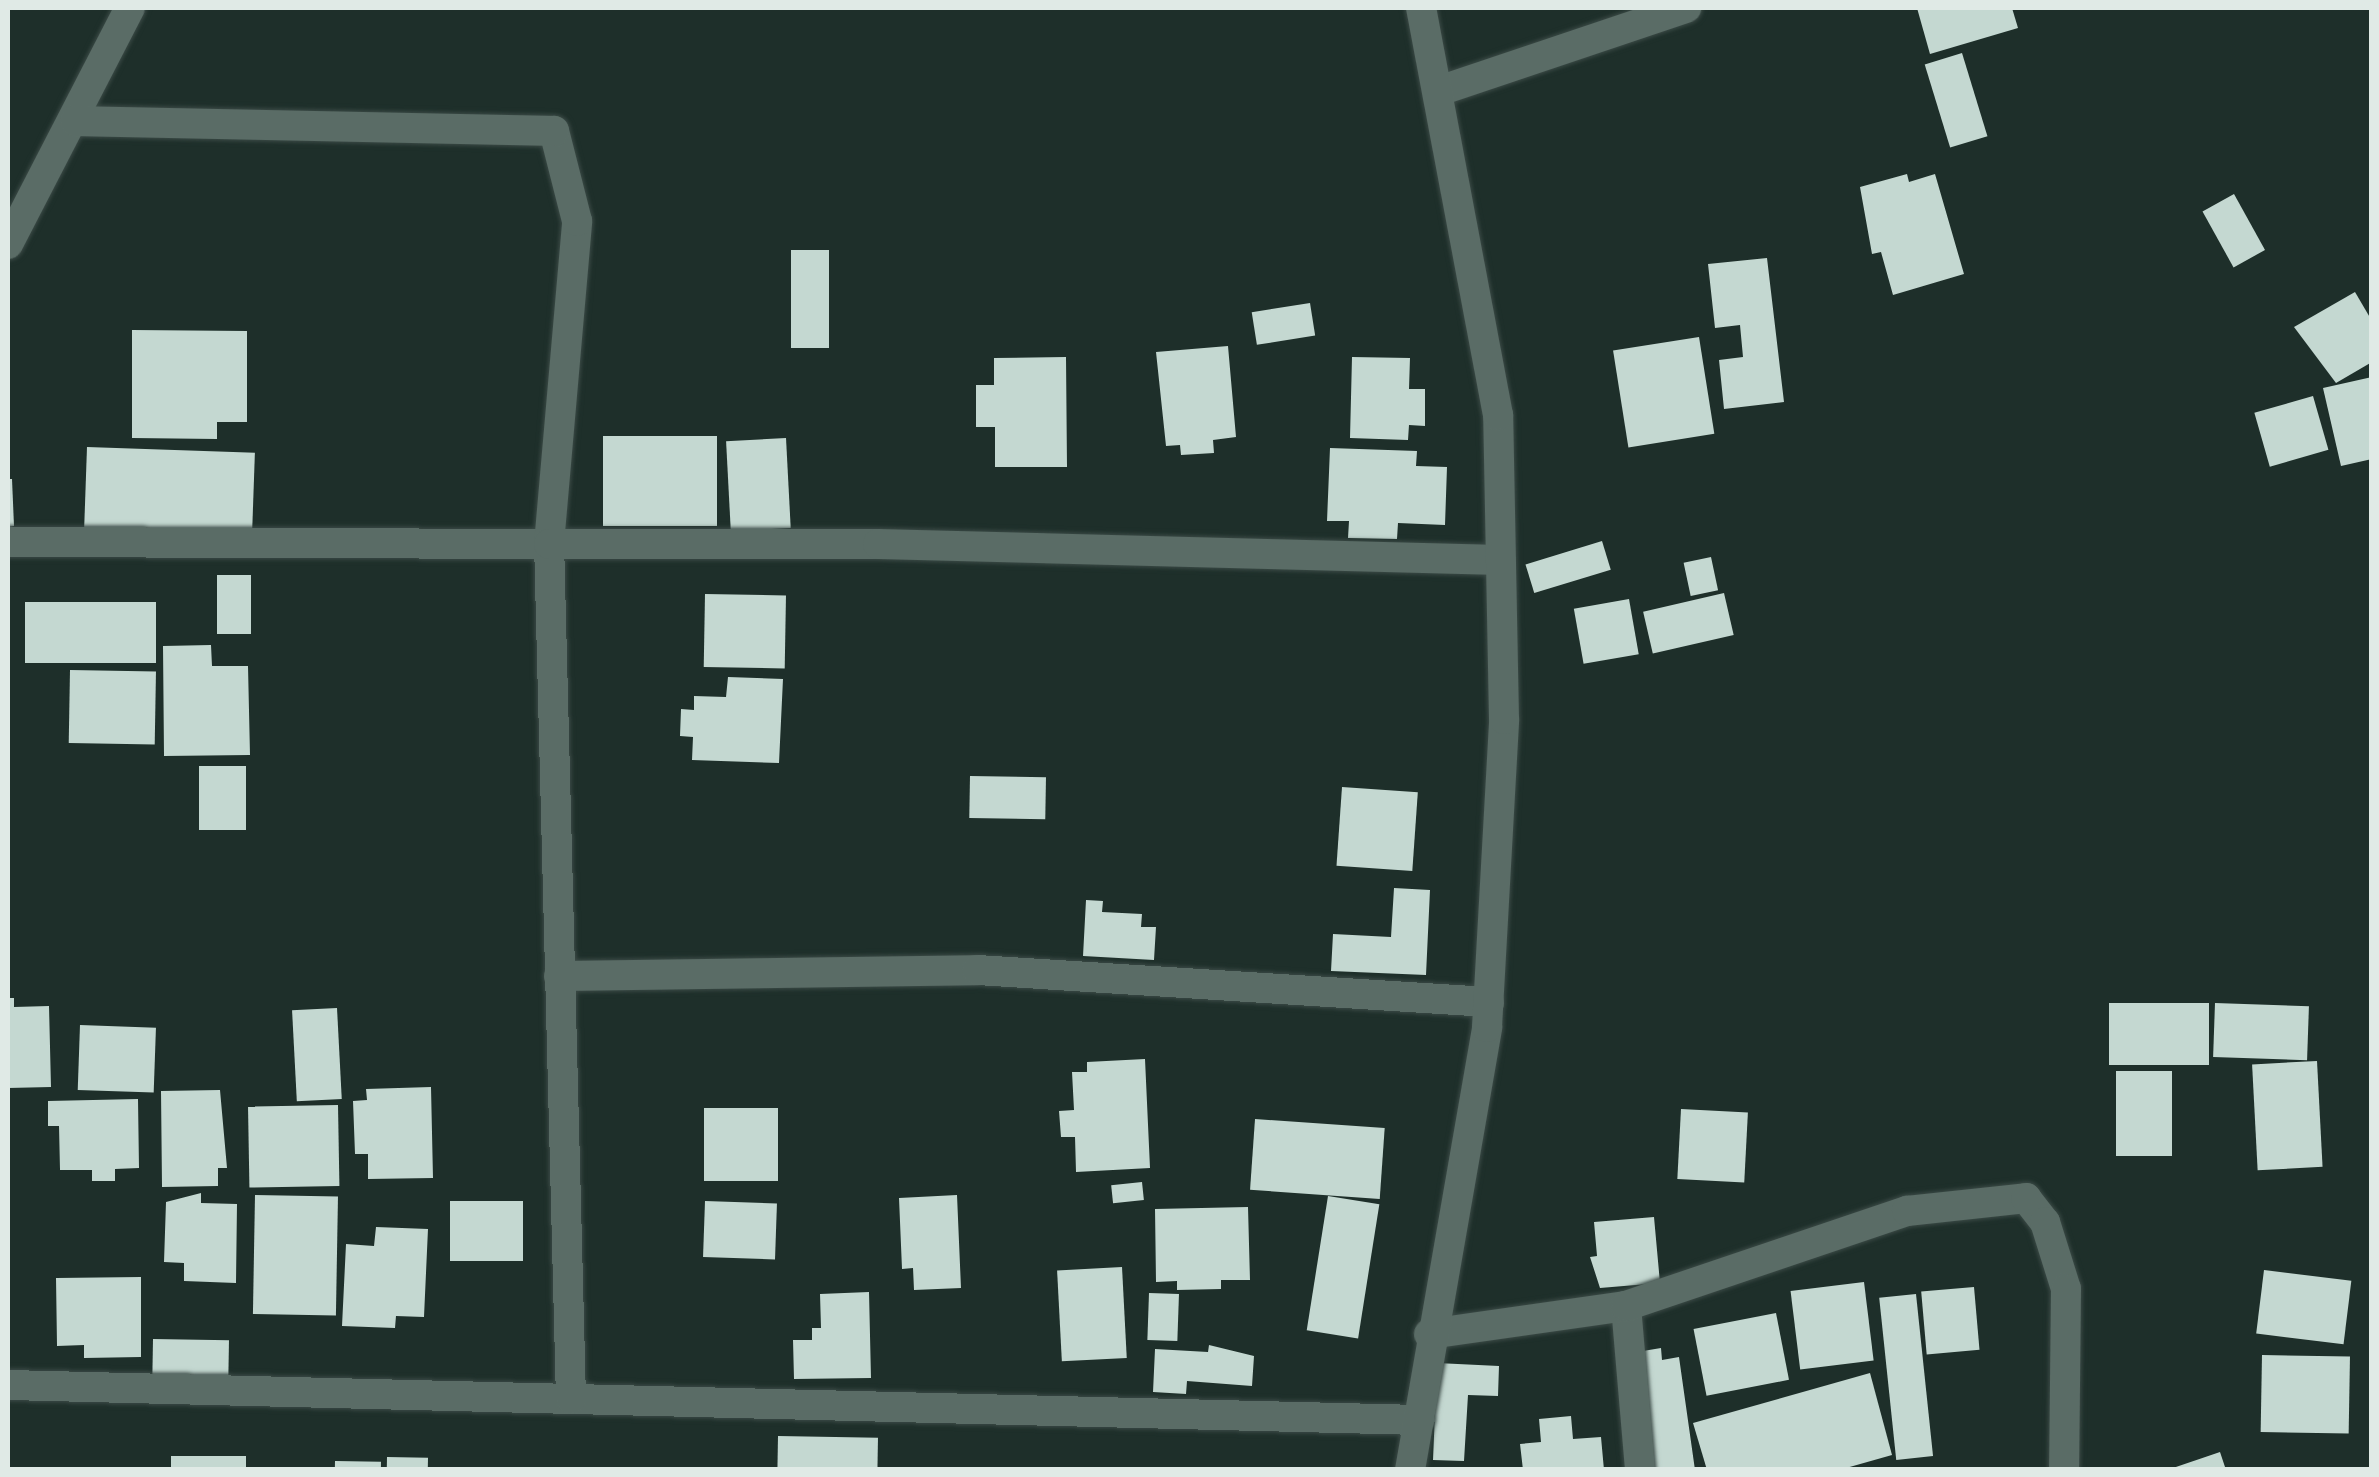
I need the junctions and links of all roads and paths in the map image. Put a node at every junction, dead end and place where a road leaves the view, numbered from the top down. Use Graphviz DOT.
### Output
graph roads {
  1 [pos="130,8"];
  2 [pos="1421,8"];
  3 [pos="1686,8"];
  4 [pos="1439,90"];
  5 [pos="75,121"];
  6 [pos="8,244"];
  7 [pos="8,542"];
  8 [pos="549,544"];
  9 [pos="1501,560"];
  10 [pos="559,976"];
  11 [pos="1489,1002"];
  12 [pos="1626,1306"];
  13 [pos="1429,1334"];
  14 [pos="8,1385"];
  15 [pos="571,1398"];
  16 [pos="1420,1420"];
  17 [pos="1410,1470"];
  18 [pos="1640,1470"];
  19 [pos="2064,1470"];
  1 -- 5 [label="street"];
  2 -- 4 [label="street"];
  3 -- 4 [label="street"];
  4 -- 9 [label="street"];
  5 -- 6 [label="street"];
  5 -- 8 [label="street"];
  7 -- 8 [label="street"];
  8 -- 9 [label="street"];
  8 -- 10 [label="street"];
  9 -- 11 [label="street"];
  10 -- 11 [label="street"];
  10 -- 15 [label="street"];
  11 -- 13 [label="street"];
  12 -- 13 [label="street"];
  12 -- 18 [label="street"];
  12 -- 19 [label="street"];
  13 -- 16 [label="street"];
  14 -- 15 [label="street"];
  15 -- 16 [label="street"];
  16 -- 17 [label="street"];
}
